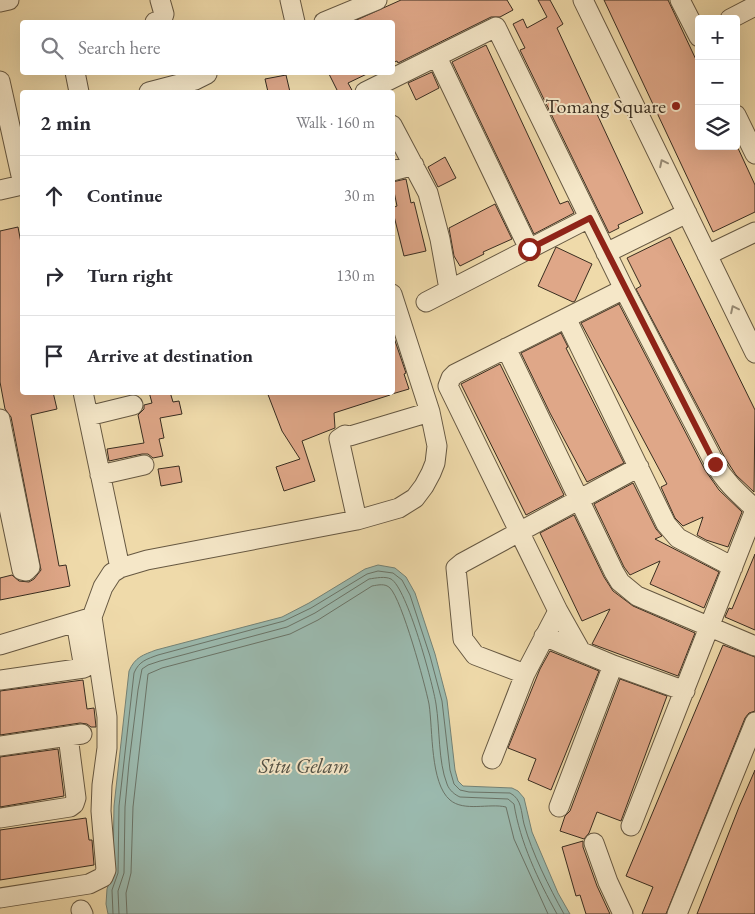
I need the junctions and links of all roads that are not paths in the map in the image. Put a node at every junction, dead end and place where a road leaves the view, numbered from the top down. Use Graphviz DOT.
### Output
graph roads {
  1 [pos="9,0"];
  2 [pos="160,0"];
  3 [pos="290,0"];
  4 [pos="377,0"];
  5 [pos="583,0"];
  6 [pos="680,0"];
  7 [pos="0,2"];
  8 [pos="755,6"];
  9 [pos="738,15"];
  10 [pos="162,20"];
  11 [pos="295,20"];
  12 [pos="329,20"];
  13 [pos="695,30"];
  14 [pos="436,57"];
  15 [pos="76,75"];
  16 [pos="205,75"];
  17 [pos="0,81"];
  18 [pos="79,90"];
  19 [pos="157,90"];
  20 [pos="373,90"];
  21 [pos="740,123"];
  22 [pos="395,130"];
  23 [pos="755,154"];
  24 [pos="414,165"];
  25 [pos="395,170"];
  26 [pos="20,171"];
  27 [pos="20,185"];
  28 [pos="0,190"];
  29 [pos="20,198"];
  30 [pos="0,202"];
  31 [pos="687,213"];
  32 [pos="590,218"];
  33 [pos="755,232"];
  34 [pos="529,249"];
  35 [pos="606,253"];
  36 [pos="707,255"];
  37 [pos="450,289"];
  38 [pos="624,289"];
  39 [pos="426,302"];
  40 [pos="395,304"];
  41 [pos="566,318"];
  42 [pos="506,348"];
  43 [pos="755,353"];
  44 [pos="83,395"];
  45 [pos="133,405"];
  46 [pos="430,412"];
  47 [pos="88,416"];
  48 [pos="0,419"];
  49 [pos="2,443"];
  50 [pos="0,465"];
  51 [pos="144,465"];
  52 [pos="639,467"];
  53 [pos="100,475"];
  54 [pos="579,498"];
  55 [pos="357,520"];
  56 [pos="519,532"];
  57 [pos="733,567"];
  58 [pos="120,568"];
  59 [pos="558,611"];
  60 [pos="84,619"];
  61 [pos="710,628"];
  62 [pos="544,636"];
  63 [pos="0,645"];
  64 [pos="755,646"];
  65 [pos="580,650"];
  66 [pos="613,665"];
  67 [pos="525,674"];
  68 [pos="0,680"];
  69 [pos="685,691"];
  70 [pos="755,722"];
  71 [pos="0,746"];
  72 [pos="492,759"];
  73 [pos="558,807"];
  74 [pos="0,818"];
  75 [pos="631,826"];
  76 [pos="594,843"];
  77 [pos="0,898"];
  78 [pos="624,914"];
  79 [pos="677,914"];
  1 -- 7 [label="street"];
  2 -- 10 [label="street"];
  3 -- 11 [label="street"];
  4 -- 12 [label="street"];
  31 -- 5 [label="street, one-way"];
  6 -- 13 [label="street"];
  8 -- 9 [label="street"];
  14 -- 20 [label="street"];
  14 -- 32 [label="street"];
  14 -- 34 [label="street"];
  15 -- 18 [label="street"];
  16 -- 19 [label="street"];
  17 -- 26 [label="street"];
  21 -- 23 [label="street"];
  22 -- 24 [label="street"];
  24 -- 25 [label="street"];
  24 -- 37 [label="street"];
  27 -- 28 [label="street"];
  29 -- 30 [label="street"];
  31 -- 35 [label="street"];
  31 -- 36 [label="street"];
  32 -- 34 [label="street"];
  32 -- 35 [label="street"];
  33 -- 36 [label="street"];
  34 -- 37 [label="street"];
  35 -- 38 [label="street"];
  43 -- 36 [label="street, one-way"];
  37 -- 39 [label="street"];
  38 -- 41 [label="street"];
  38 -- 57 [label="street"];
  40 -- 46 [label="street"];
  41 -- 42 [label="street"];
  41 -- 52 [label="street"];
  42 -- 54 [label="street"];
  42 -- 56 [label="street"];
  44 -- 47 [label="street"];
  45 -- 47 [label="street"];
  46 -- 55 [label="street"];
  46 -- 55 [label="street"];
  47 -- 53 [label="street"];
  48 -- 49 [label="street"];
  49 -- 50 [label="street"];
  51 -- 53 [label="street"];
  52 -- 54 [label="street"];
  52 -- 57 [label="street"];
  53 -- 58 [label="street"];
  54 -- 56 [label="street"];
  54 -- 61 [label="street"];
  55 -- 58 [label="street"];
  56 -- 59 [label="street"];
  56 -- 67 [label="street"];
  57 -- 61 [label="street"];
  58 -- 60 [label="street"];
  59 -- 62 [label="street"];
  59 -- 65 [label="street"];
  60 -- 63 [label="street"];
  60 -- 68 [label="street"];
  60 -- 77 [label="street"];
  61 -- 64 [label="street"];
  61 -- 69 [label="street"];
  62 -- 65 [label="street"];
  62 -- 67 [label="street"];
  65 -- 66 [label="street"];
  66 -- 69 [label="street"];
  66 -- 73 [label="street"];
  67 -- 72 [label="street"];
  69 -- 75 [label="street"];
  70 -- 79 [label="street"];
  71 -- 74 [label="street"];
  76 -- 78 [label="street"];
}
